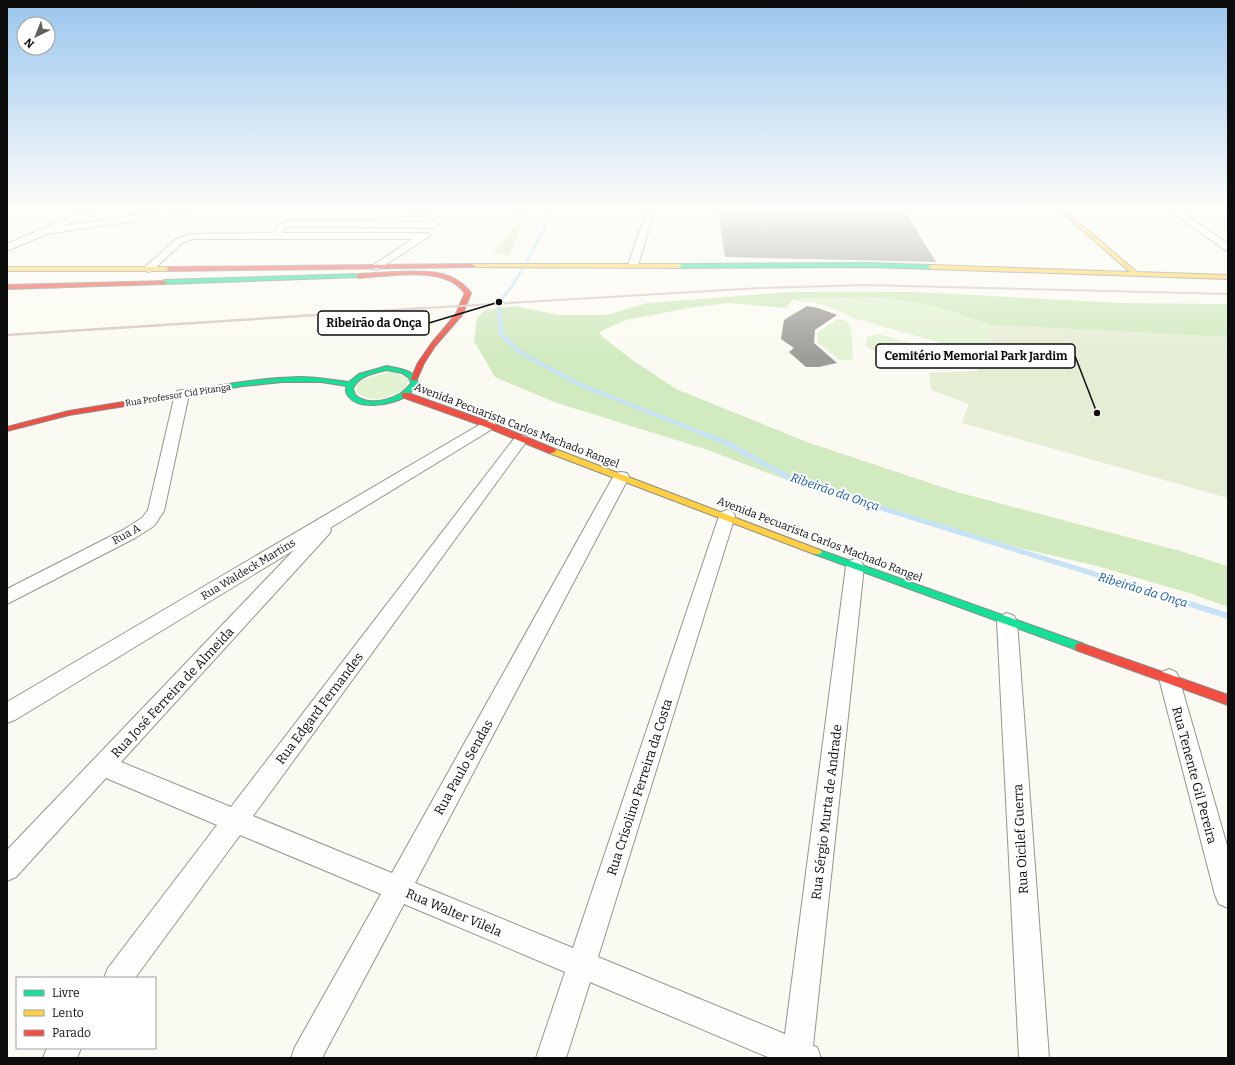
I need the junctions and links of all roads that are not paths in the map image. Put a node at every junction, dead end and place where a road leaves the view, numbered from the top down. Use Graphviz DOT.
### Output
graph roads {
  1 [pos="159,260"];
  2 [pos="388,260"];
  3 [pos="635,260"];
  4 [pos="1119,260"];
  5 [pos="633,265"];
  6 [pos="377,267"];
  7 [pos="7,268"];
  8 [pos="148,270"];
  9 [pos="1136,274"];
  10 [pos="1228,277"];
  11 [pos="7,287"];
  12 [pos="433,345"];
  13 [pos="396,369"];
  14 [pos="414,379"];
  15 [pos="351,384"];
  16 [pos="182,394"];
  17 [pos="405,395"];
  18 [pos="489,425"];
  19 [pos="7,429"];
  20 [pos="521,439"];
  21 [pos="621,477"];
  22 [pos="336,515"];
  23 [pos="728,516"];
  24 [pos="855,566"];
  25 [pos="7,596"];
  26 [pos="1007,621"];
  27 [pos="1169,678"];
  28 [pos="1228,700"];
  29 [pos="7,713"];
  30 [pos="103,766"];
  31 [pos="234,821"];
  32 [pos="7,868"];
  33 [pos="397,888"];
  34 [pos="1228,895"];
  35 [pos="581,965"];
  36 [pos="119,977"];
  37 [pos="65,1049"];
  38 [pos="800,1057"];
  39 [pos="58,1058"];
  40 [pos="306,1058"];
  41 [pos="551,1058"];
  42 [pos="1034,1058"];
  1 -- 8 [label="street"];
  2 -- 6 [label="street"];
  3 -- 5 [label="street"];
  4 -- 9 [label="street"];
  5 -- 6 [label="street"];
  5 -- 9 [label="street"];
  6 -- 8 [label="street"];
  7 -- 8 [label="street"];
  9 -- 10 [label="street"];
  11 -- 12 [label="street"];
  12 -- 13 [label="street"];
  12 -- 14 [label="street"];
  13 -- 14 [label="street"];
  13 -- 15 [label="street"];
  14 -- 17 [label="street"];
  15 -- 16 [label="street, Rua Professor Cid Pitanga"];
  15 -- 17 [label="street"];
  16 -- 19 [label="street, Rua Professor Cid Pitanga"];
  16 -- 25 [label="street, Rua A"];
  17 -- 18 [label="street, Avenida Pecuarista Carlos Machado Rangel"];
  18 -- 20 [label="street, Avenida Pecuarista Carlos Machado Rangel"];
  18 -- 22 [label="street, Rua Waldeck Martins"];
  20 -- 21 [label="street, Avenida Pecuarista Carlos Machado Rangel"];
  20 -- 31 [label="street, Rua Edgard Fernandes"];
  21 -- 23 [label="street, Avenida Pecuarista Carlos Machado Rangel"];
  21 -- 33 [label="street, Rua Paulo Sendas"];
  22 -- 29 [label="street, Rua Waldeck Martins"];
  22 -- 30 [label="street, Rua José Ferreira de Almeida"];
  23 -- 24 [label="street, Avenida Pecuarista Carlos Machado Rangel"];
  23 -- 35 [label="street, Rua Crisolino Ferreira da Costa"];
  24 -- 26 [label="street, Avenida Pecuarista Carlos Machado Rangel"];
  24 -- 38 [label="street, Rua Sérgio Murta de Andrade"];
  26 -- 27 [label="street, Avenida Pecuarista Carlos Machado Rangel"];
  26 -- 42 [label="street, Rua Oicilef Guerra"];
  27 -- 28 [label="street, Avenida Pecuarista Carlos Machado Rangel"];
  27 -- 34 [label="street, Rua Tenente Gil Pereira"];
  30 -- 31 [label="street, Rua Walter Vilela"];
  30 -- 32 [label="street, Rua José Ferreira de Almeida"];
  31 -- 33 [label="street, Rua Walter Vilela"];
  31 -- 36 [label="street, Rua Edgard Fernandes"];
  33 -- 35 [label="street, Rua Walter Vilela"];
  33 -- 40 [label="street, Rua Paulo Sendas"];
  35 -- 38 [label="street, Rua Walter Vilela"];
  35 -- 41 [label="street, Rua Crisolino Ferreira da Costa"];
  37 -- 39 [label="street"];
}
